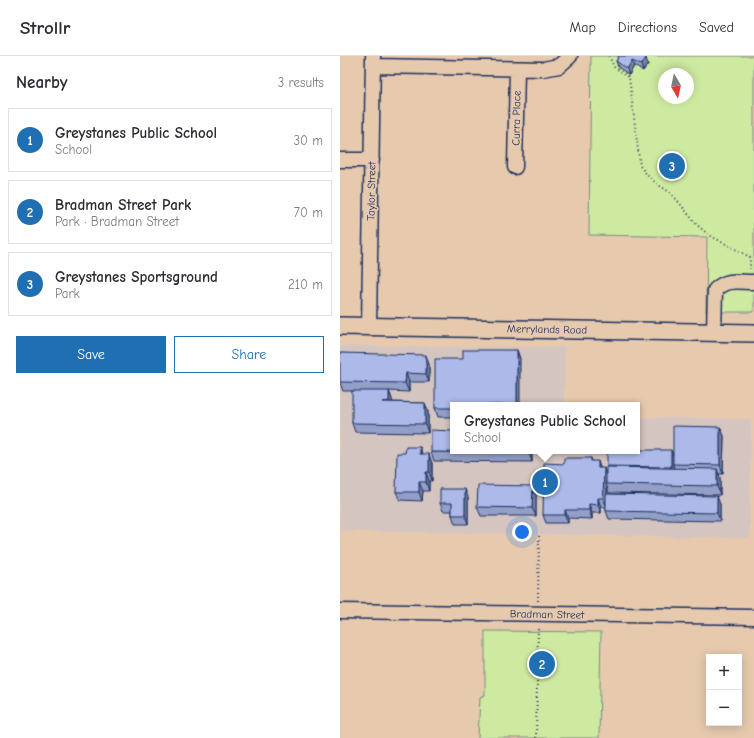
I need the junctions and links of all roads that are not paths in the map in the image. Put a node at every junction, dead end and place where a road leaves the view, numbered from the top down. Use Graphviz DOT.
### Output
graph roads {
  1 [pos="570,56"];
  2 [pos="373,61"];
  3 [pos="517,69"];
  4 [pos="340,160"];
  5 [pos="372,160"];
  6 [pos="515,167"];
  7 [pos="752,282"];
  8 [pos="340,326"];
  9 [pos="369,327"];
  10 [pos="714,332"];
  11 [pos="754,333"];
  12 [pos="340,611"];
  13 [pos="754,617"];
  1 -- 3 [label="street"];
  2 -- 3 [label="street"];
  2 -- 5 [label="street, Taylor Street"];
  3 -- 6 [label="street, Curra Place"];
  4 -- 5 [label="street"];
  5 -- 9 [label="street, Taylor Street"];
  7 -- 10 [label="street"];
  8 -- 9 [label="main road, Merrylands Road"];
  9 -- 10 [label="main road, Merrylands Road"];
  10 -- 11 [label="main road, Merrylands Road"];
  12 -- 13 [label="street, Bradman Street"];
}
